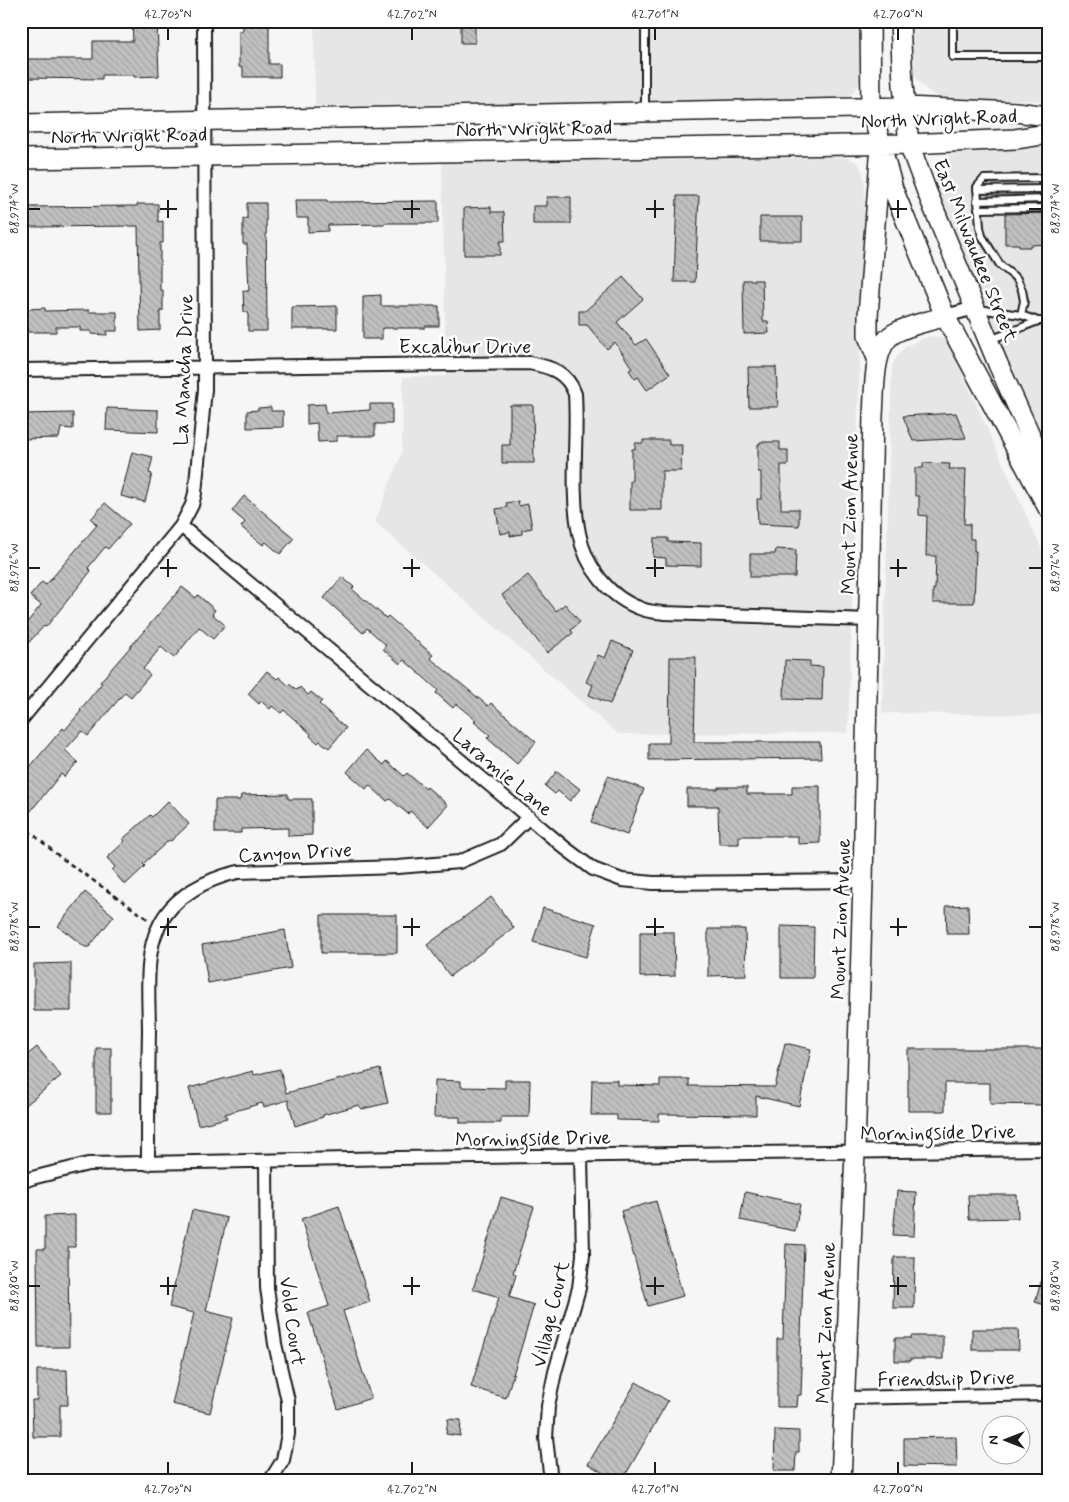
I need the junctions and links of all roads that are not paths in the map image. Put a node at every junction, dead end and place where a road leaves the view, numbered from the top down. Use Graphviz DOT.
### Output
graph roads {
  1 [pos="204,21"];
  2 [pos="645,21"];
  3 [pos="870,21"];
  4 [pos="900,21"];
  5 [pos="953,21"];
  6 [pos="1048,57"];
  7 [pos="906,107"];
  8 [pos="871,108"];
  9 [pos="645,112"];
  10 [pos="1048,116"];
  11 [pos="204,121"];
  12 [pos="21,124"];
  13 [pos="1048,134"];
  14 [pos="881,144"];
  15 [pos="910,144"];
  16 [pos="204,156"];
  17 [pos="21,159"];
  18 [pos="1048,178"];
  19 [pos="1048,189"];
  20 [pos="977,190"];
  21 [pos="1048,199"];
  22 [pos="977,201"];
  23 [pos="1048,208"];
  24 [pos="978,209"];
  25 [pos="975,308"];
  26 [pos="1021,315"];
  27 [pos="945,316"];
  28 [pos="1038,321"];
  29 [pos="1048,321"];
  30 [pos="988,341"];
  31 [pos="877,358"];
  32 [pos="205,367"];
  33 [pos="21,370"];
  34 [pos="1048,487"];
  35 [pos="1048,508"];
  36 [pos="181,526"];
  37 [pos="870,620"];
  38 [pos="21,720"];
  39 [pos="528,817"];
  40 [pos="863,881"];
  41 [pos="1048,1149"];
  42 [pos="855,1152"];
  43 [pos="581,1156"];
  44 [pos="266,1161"];
  45 [pos="148,1164"];
  46 [pos="21,1182"];
  47 [pos="1048,1394"];
  48 [pos="844,1398"];
  49 [pos="270,1481"];
  50 [pos="551,1481"];
  51 [pos="842,1481"];
  1 -- 11 [label="street, La Mancha Drive"];
  2 -- 9 [label="lane"];
  3 -- 8 [label="main road"];
  4 -- 7 [label="main road, East Milwaukee Street"];
  5 -- 6 [label="lane"];
  7 -- 8 [label="main road, North Wright Road"];
  7 -- 10 [label="main road, North Wright Road"];
  7 -- 15 [label="main road, East Milwaukee Street"];
  8 -- 9 [label="main road, North Wright Road"];
  8 -- 14 [label="main road"];
  9 -- 11 [label="main road, North Wright Road"];
  11 -- 12 [label="main road, North Wright Road"];
  11 -- 16 [label="street, La Mancha Drive"];
  13 -- 15 [label="main road, North Wright Road"];
  14 -- 15 [label="main road, North Wright Road"];
  14 -- 16 [label="main road, North Wright Road"];
  14 -- 27 [label="main road"];
  14 -- 31 [label="main road, Mount Zion Avenue"];
  15 -- 25 [label="main road, East Milwaukee Street"];
  16 -- 17 [label="main road, North Wright Road"];
  16 -- 32 [label="street, La Mancha Drive"];
  18 -- 20 [label="lane"];
  19 -- 20 [label="lane"];
  20 -- 22 [label="lane"];
  21 -- 22 [label="lane"];
  22 -- 24 [label="lane"];
  23 -- 24 [label="lane"];
  24 -- 26 [label="lane"];
  25 -- 26 [label="lane"];
  25 -- 27 [label="street"];
  25 -- 30 [label="main road, East Milwaukee Street"];
  26 -- 28 [label="lane"];
  27 -- 31 [label="main road, Mount Zion Avenue"];
  27 -- 35 [label="main road"];
  28 -- 29 [label="lane"];
  28 -- 30 [label="lane"];
  30 -- 34 [label="main road, East Milwaukee Street"];
  31 -- 37 [label="main road, Mount Zion Avenue"];
  32 -- 33 [label="street, Excalibur Drive"];
  32 -- 36 [label="street, La Mancha Drive"];
  32 -- 37 [label="street, Excalibur Drive"];
  36 -- 38 [label="street, La Mancha Drive"];
  36 -- 39 [label="street, Laramie Lane"];
  37 -- 40 [label="main road, Mount Zion Avenue"];
  39 -- 40 [label="street, Laramie Lane"];
  39 -- 45 [label="street, Canyon Drive"];
  40 -- 42 [label="main road, Mount Zion Avenue"];
  41 -- 42 [label="street, Morningside Drive"];
  42 -- 43 [label="street, Morningside Drive"];
  42 -- 48 [label="main road, Mount Zion Avenue"];
  43 -- 44 [label="street, Morningside Drive"];
  43 -- 50 [label="street, Village Court"];
  44 -- 45 [label="street, Morningside Drive"];
  44 -- 49 [label="street, Vold Court"];
  45 -- 46 [label="street, Morningside Drive"];
  47 -- 48 [label="street, Friendship Drive"];
  48 -- 51 [label="main road, Mount Zion Avenue"];
}
